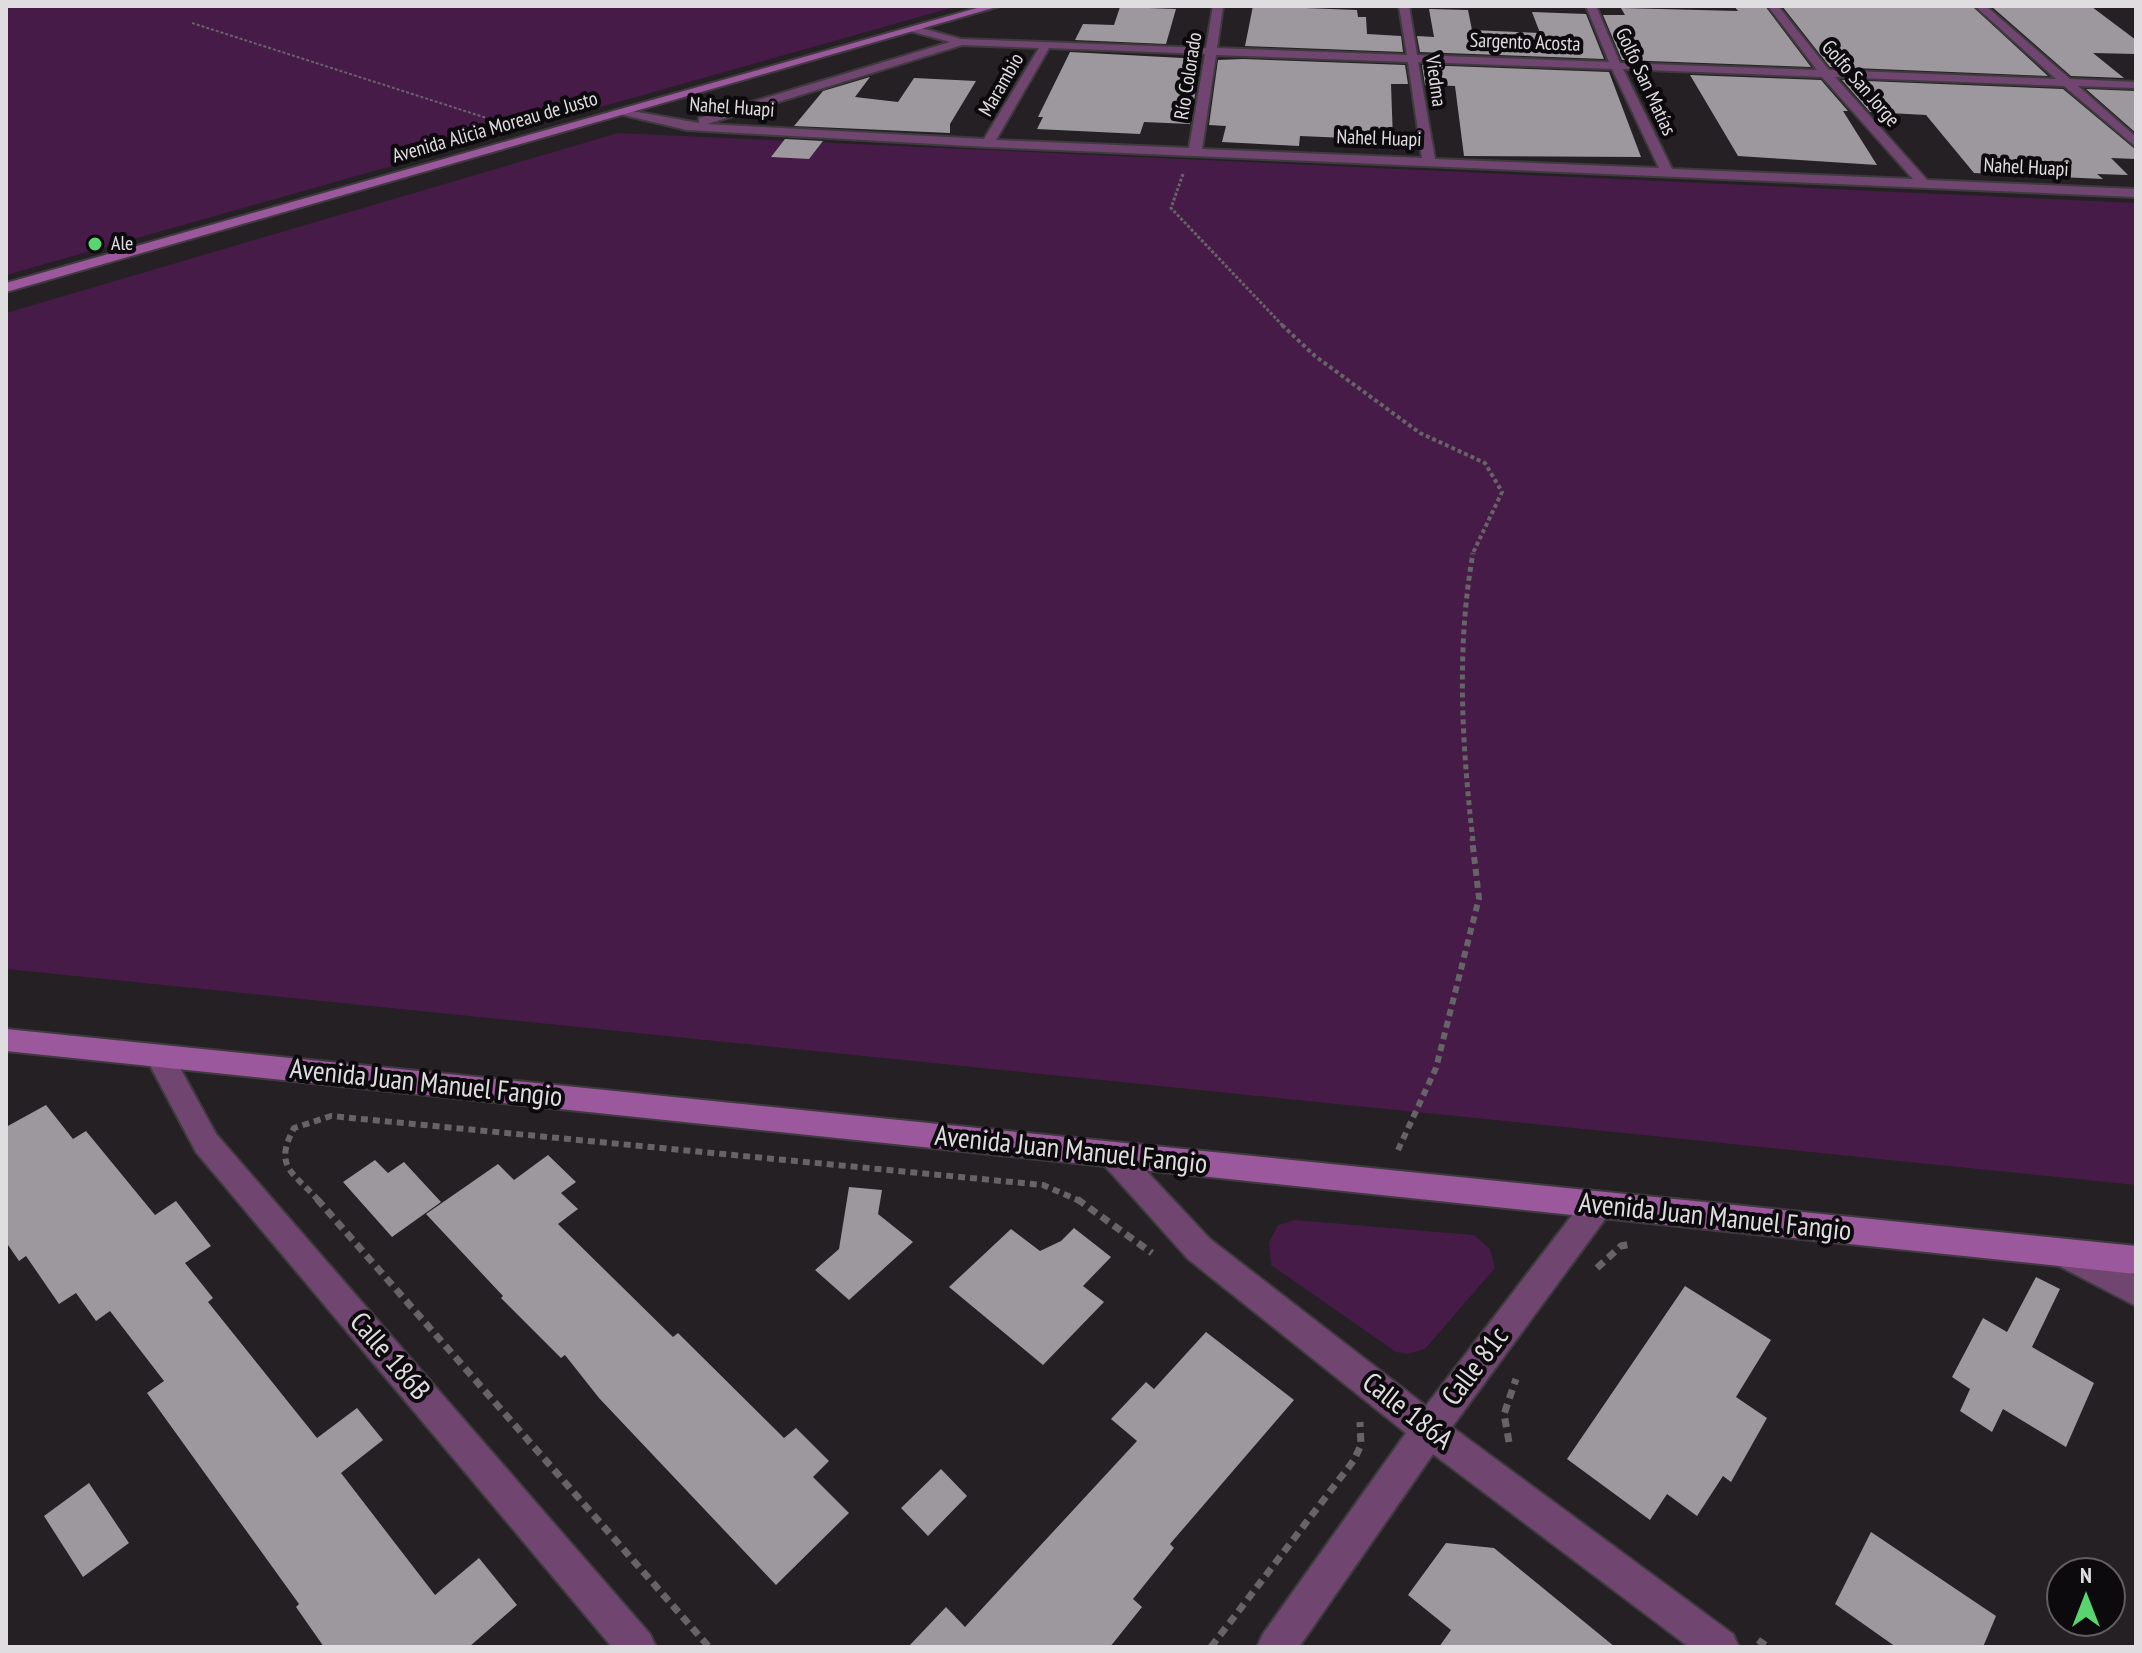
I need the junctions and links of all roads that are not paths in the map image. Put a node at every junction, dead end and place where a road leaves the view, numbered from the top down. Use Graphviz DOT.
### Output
graph roads {
  1 [pos="995,6"];
  2 [pos="1218,6"];
  3 [pos="1404,6"];
  4 [pos="1591,6"];
  5 [pos="1773,6"];
  6 [pos="1980,6"];
  7 [pos="914,29"];
  8 [pos="961,42"];
  9 [pos="1046,45"];
  10 [pos="1213,50"];
  11 [pos="1414,57"];
  12 [pos="1615,65"];
  13 [pos="1825,73"];
  14 [pos="2066,82"];
  15 [pos="2136,85"];
  16 [pos="621,113"];
  17 [pos="687,126"];
  18 [pos="988,143"];
  19 [pos="2136,143"];
  20 [pos="1195,152"];
  21 [pos="1429,161"];
  22 [pos="1668,173"];
  23 [pos="1923,183"];
  24 [pos="2136,193"];
  25 [pos="6,288"];
  26 [pos="6,1040"];
  27 [pos="159,1056"];
  28 [pos="1113,1155"];
  29 [pos="1597,1206"];
  30 [pos="2062,1252"];
  31 [pos="2136,1260"];
  32 [pos="2136,1292"];
  33 [pos="1429,1430"];
  34 [pos="637,1647"];
  35 [pos="1276,1647"];
  36 [pos="1720,1647"];
  1 -- 7 [label="main road, Avenida Alicia Moreau de Justo"];
  2 -- 10 [label="street, Río Colorado"];
  3 -- 11 [label="street, Viedma"];
  4 -- 12 [label="street, Golfo San Matías"];
  5 -- 13 [label="street, Golfo San Jorge"];
  6 -- 14 [label="street"];
  7 -- 8 [label="street, Sargento Acosta"];
  7 -- 16 [label="main road, Avenida Alicia Moreau de Justo"];
  8 -- 9 [label="street, Sargento Acosta"];
  8 -- 17 [label="street"];
  9 -- 10 [label="street, Sargento Acosta"];
  9 -- 18 [label="street, Marambio"];
  10 -- 11 [label="street, Sargento Acosta"];
  10 -- 20 [label="street, Río Colorado"];
  11 -- 12 [label="street, Sargento Acosta"];
  11 -- 21 [label="street, Viedma"];
  12 -- 13 [label="street, Sargento Acosta"];
  12 -- 22 [label="street, Golfo San Matías"];
  13 -- 14 [label="street, Sargento Acosta"];
  13 -- 23 [label="street, Golfo San Jorge"];
  14 -- 15 [label="street, Sargento Acosta"];
  14 -- 19 [label="street"];
  16 -- 17 [label="street, Nahel Huapi"];
  16 -- 25 [label="main road, Avenida Alicia Moreau de Justo"];
  17 -- 18 [label="street, Nahel Huapi"];
  18 -- 20 [label="street, Nahel Huapi"];
  20 -- 21 [label="street, Nahel Huapi"];
  21 -- 22 [label="street, Nahel Huapi"];
  22 -- 23 [label="street, Nahel Huapi"];
  23 -- 24 [label="street, Nahel Huapi"];
  26 -- 27 [label="main road, Avenida Juan Manuel Fangio"];
  27 -- 28 [label="main road, Avenida Juan Manuel Fangio"];
  27 -- 34 [label="street, Calle 186B"];
  28 -- 29 [label="main road, Avenida Juan Manuel Fangio"];
  28 -- 33 [label="street, Calle 186A"];
  29 -- 30 [label="main road, Avenida Juan Manuel Fangio"];
  29 -- 33 [label="street, Calle 81c"];
  30 -- 31 [label="main road, Avenida Juan Manuel Fangio"];
  30 -- 32 [label="street"];
  33 -- 35 [label="street, Calle 81c"];
  33 -- 36 [label="street, Calle 186A"];
}
